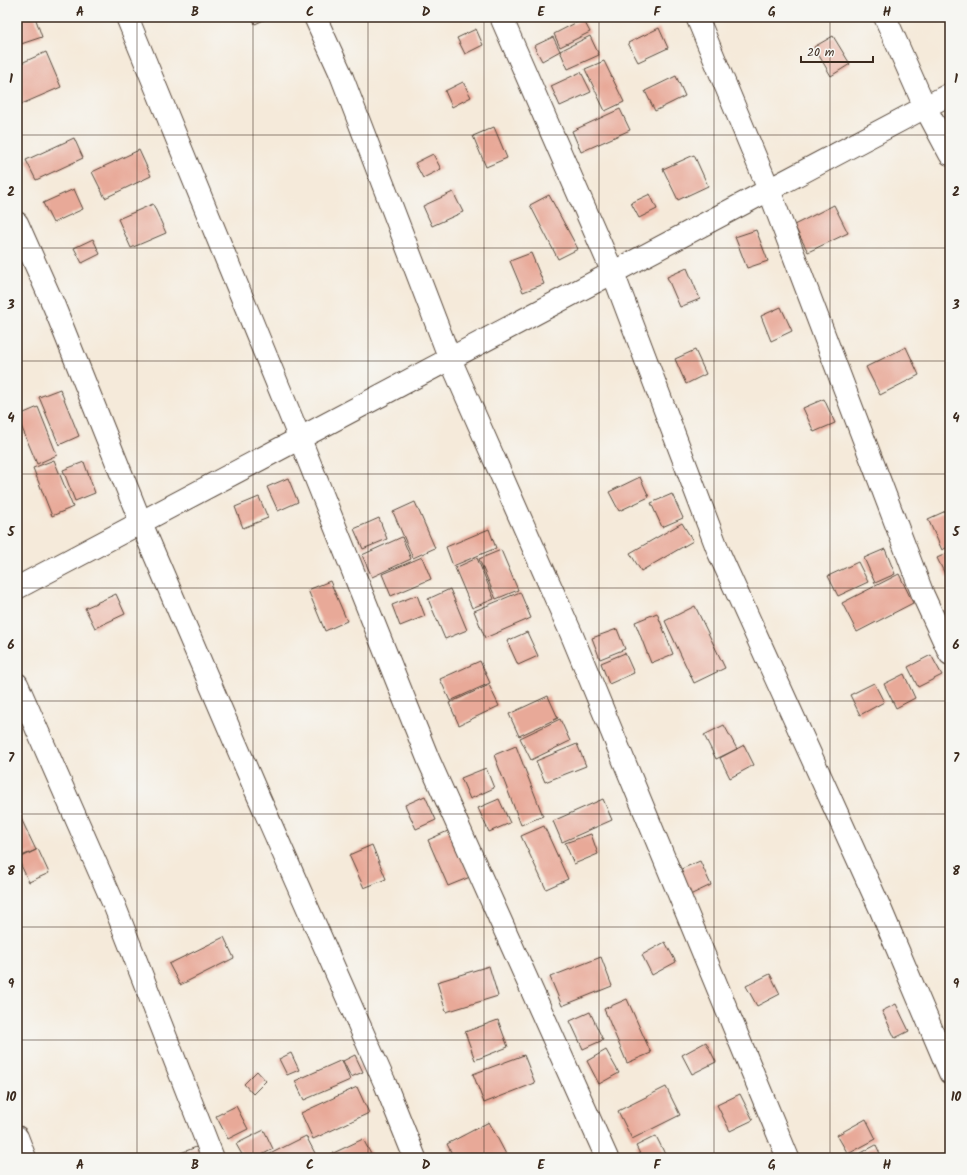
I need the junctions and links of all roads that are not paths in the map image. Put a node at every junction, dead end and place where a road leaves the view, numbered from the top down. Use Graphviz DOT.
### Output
graph roads {
  1 [pos="126,17"];
  2 [pos="315,17"];
  3 [pos="501,17"];
  4 [pos="697,17"];
  5 [pos="885,17"];
  6 [pos="950,94"];
  7 [pos="926,107"];
  8 [pos="950,154"];
  9 [pos="769,190"];
  10 [pos="17,223"];
  11 [pos="613,273"];
  12 [pos="450,359"];
  13 [pos="300,439"];
  14 [pos="141,523"];
  15 [pos="17,588"];
  16 [pos="950,654"];
  17 [pos="17,684"];
  18 [pos="950,1073"];
  19 [pos="17,1137"];
  20 [pos="26,1158"];
  21 [pos="213,1158"];
  22 [pos="415,1158"];
  23 [pos="607,1158"];
  24 [pos="788,1158"];
  1 -- 13 [label="street"];
  2 -- 12 [label="street"];
  3 -- 11 [label="street"];
  4 -- 9 [label="street"];
  5 -- 7 [label="street"];
  6 -- 7 [label="street"];
  7 -- 8 [label="street"];
  7 -- 9 [label="street"];
  9 -- 11 [label="street"];
  9 -- 16 [label="street"];
  10 -- 14 [label="street"];
  11 -- 12 [label="street"];
  11 -- 18 [label="street"];
  12 -- 13 [label="street"];
  12 -- 24 [label="street"];
  13 -- 14 [label="street"];
  13 -- 23 [label="street"];
  14 -- 15 [label="street"];
  14 -- 22 [label="street"];
  17 -- 21 [label="street"];
  19 -- 20 [label="street"];
}
